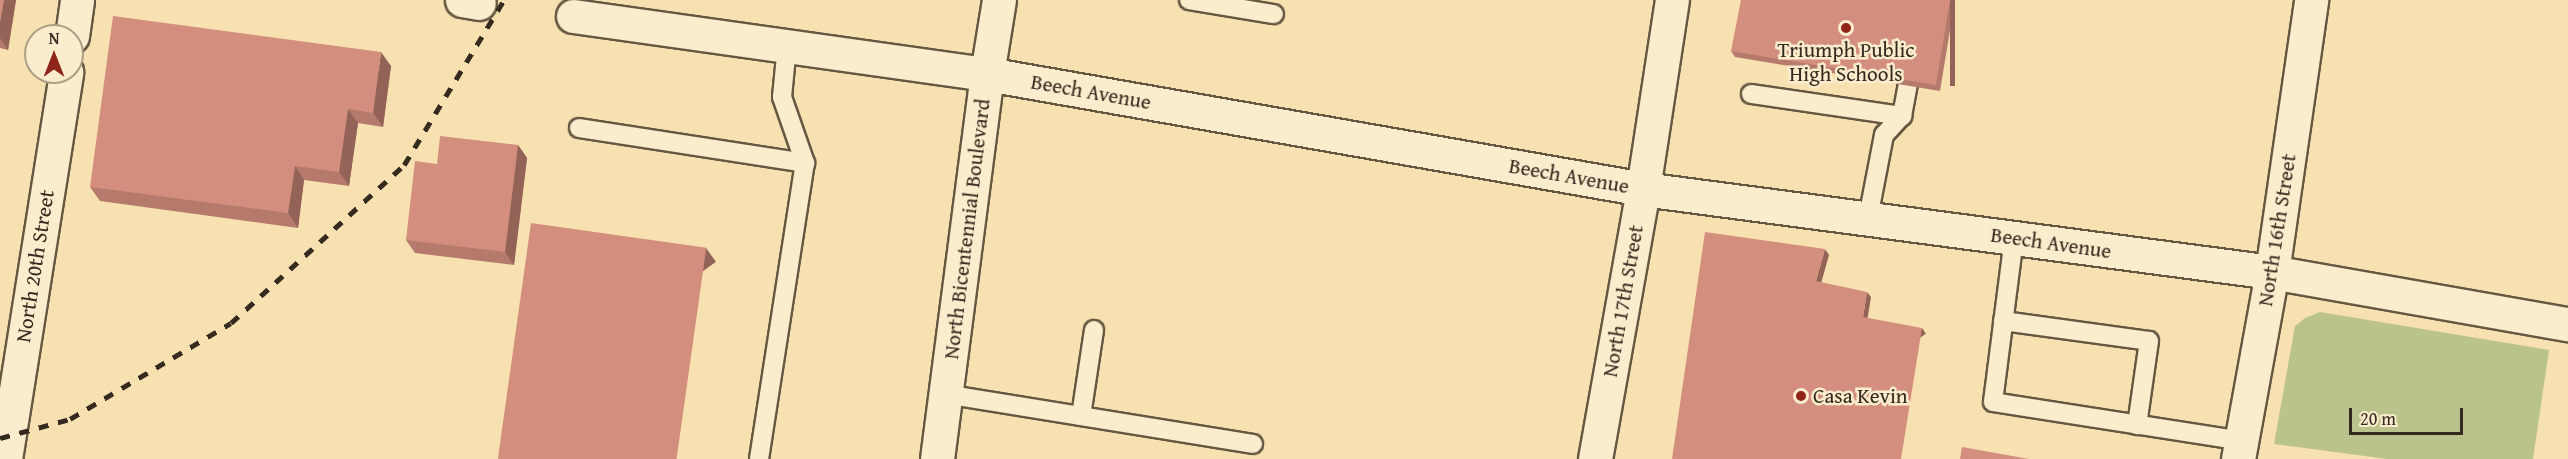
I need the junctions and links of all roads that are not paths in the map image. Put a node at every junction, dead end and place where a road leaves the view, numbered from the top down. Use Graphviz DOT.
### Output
graph roads {
  1 [pos="77,0"];
  2 [pos="999,0"];
  3 [pos="1189,0"];
  4 [pos="1672,0"];
  5 [pos="2311,0"];
  6 [pos="1274,15"];
  7 [pos="573,16"];
  8 [pos="74,24"];
  9 [pos="787,46"];
  10 [pos="1915,49"];
  11 [pos="987,74"];
  12 [pos="64,84"];
  13 [pos="1751,94"];
  14 [pos="1902,116"];
  15 [pos="579,128"];
  16 [pos="805,164"];
  17 [pos="1643,189"];
  18 [pos="1868,218"];
  19 [pos="2014,238"];
  20 [pos="2272,272"];
  21 [pos="2003,321"];
  22 [pos="2568,324"];
  23 [pos="1094,330"];
  24 [pos="945,394"];
  25 [pos="1081,416"];
  26 [pos="2137,425"];
  27 [pos="1253,444"];
  28 [pos="2239,450"];
  29 [pos="5,459"];
  30 [pos="759,459"];
  31 [pos="937,459"];
  32 [pos="1595,459"];
  1 -- 8 [label="street"];
  2 -- 11 [label="street, North Bicentennial Boulevard"];
  3 -- 6 [label="lane"];
  4 -- 17 [label="street, North 17th Street"];
  5 -- 20 [label="street, North 16th Street"];
  7 -- 9 [label="street, Beech Avenue"];
  9 -- 11 [label="street, Beech Avenue"];
  9 -- 16 [label="lane"];
  10 -- 14 [label="lane"];
  11 -- 17 [label="street, Beech Avenue"];
  11 -- 24 [label="street, North Bicentennial Boulevard"];
  12 -- 29 [label="street, North 20th Street"];
  13 -- 14 [label="lane"];
  14 -- 18 [label="lane"];
  15 -- 16 [label="lane"];
  16 -- 30 [label="lane"];
  17 -- 18 [label="street, Beech Avenue"];
  17 -- 32 [label="street, North 17th Street"];
  18 -- 19 [label="street, Beech Avenue"];
  19 -- 20 [label="street, Beech Avenue"];
  19 -- 21 [label="lane"];
  20 -- 22 [label="street, Beech Avenue"];
  20 -- 28 [label="street, North 16th Street"];
  21 -- 26 [label="lane"];
  21 -- 26 [label="lane"];
  23 -- 25 [label="lane"];
  24 -- 25 [label="lane"];
  24 -- 31 [label="street, North Bicentennial Boulevard"];
  25 -- 27 [label="lane"];
  26 -- 28 [label="lane"];
}
